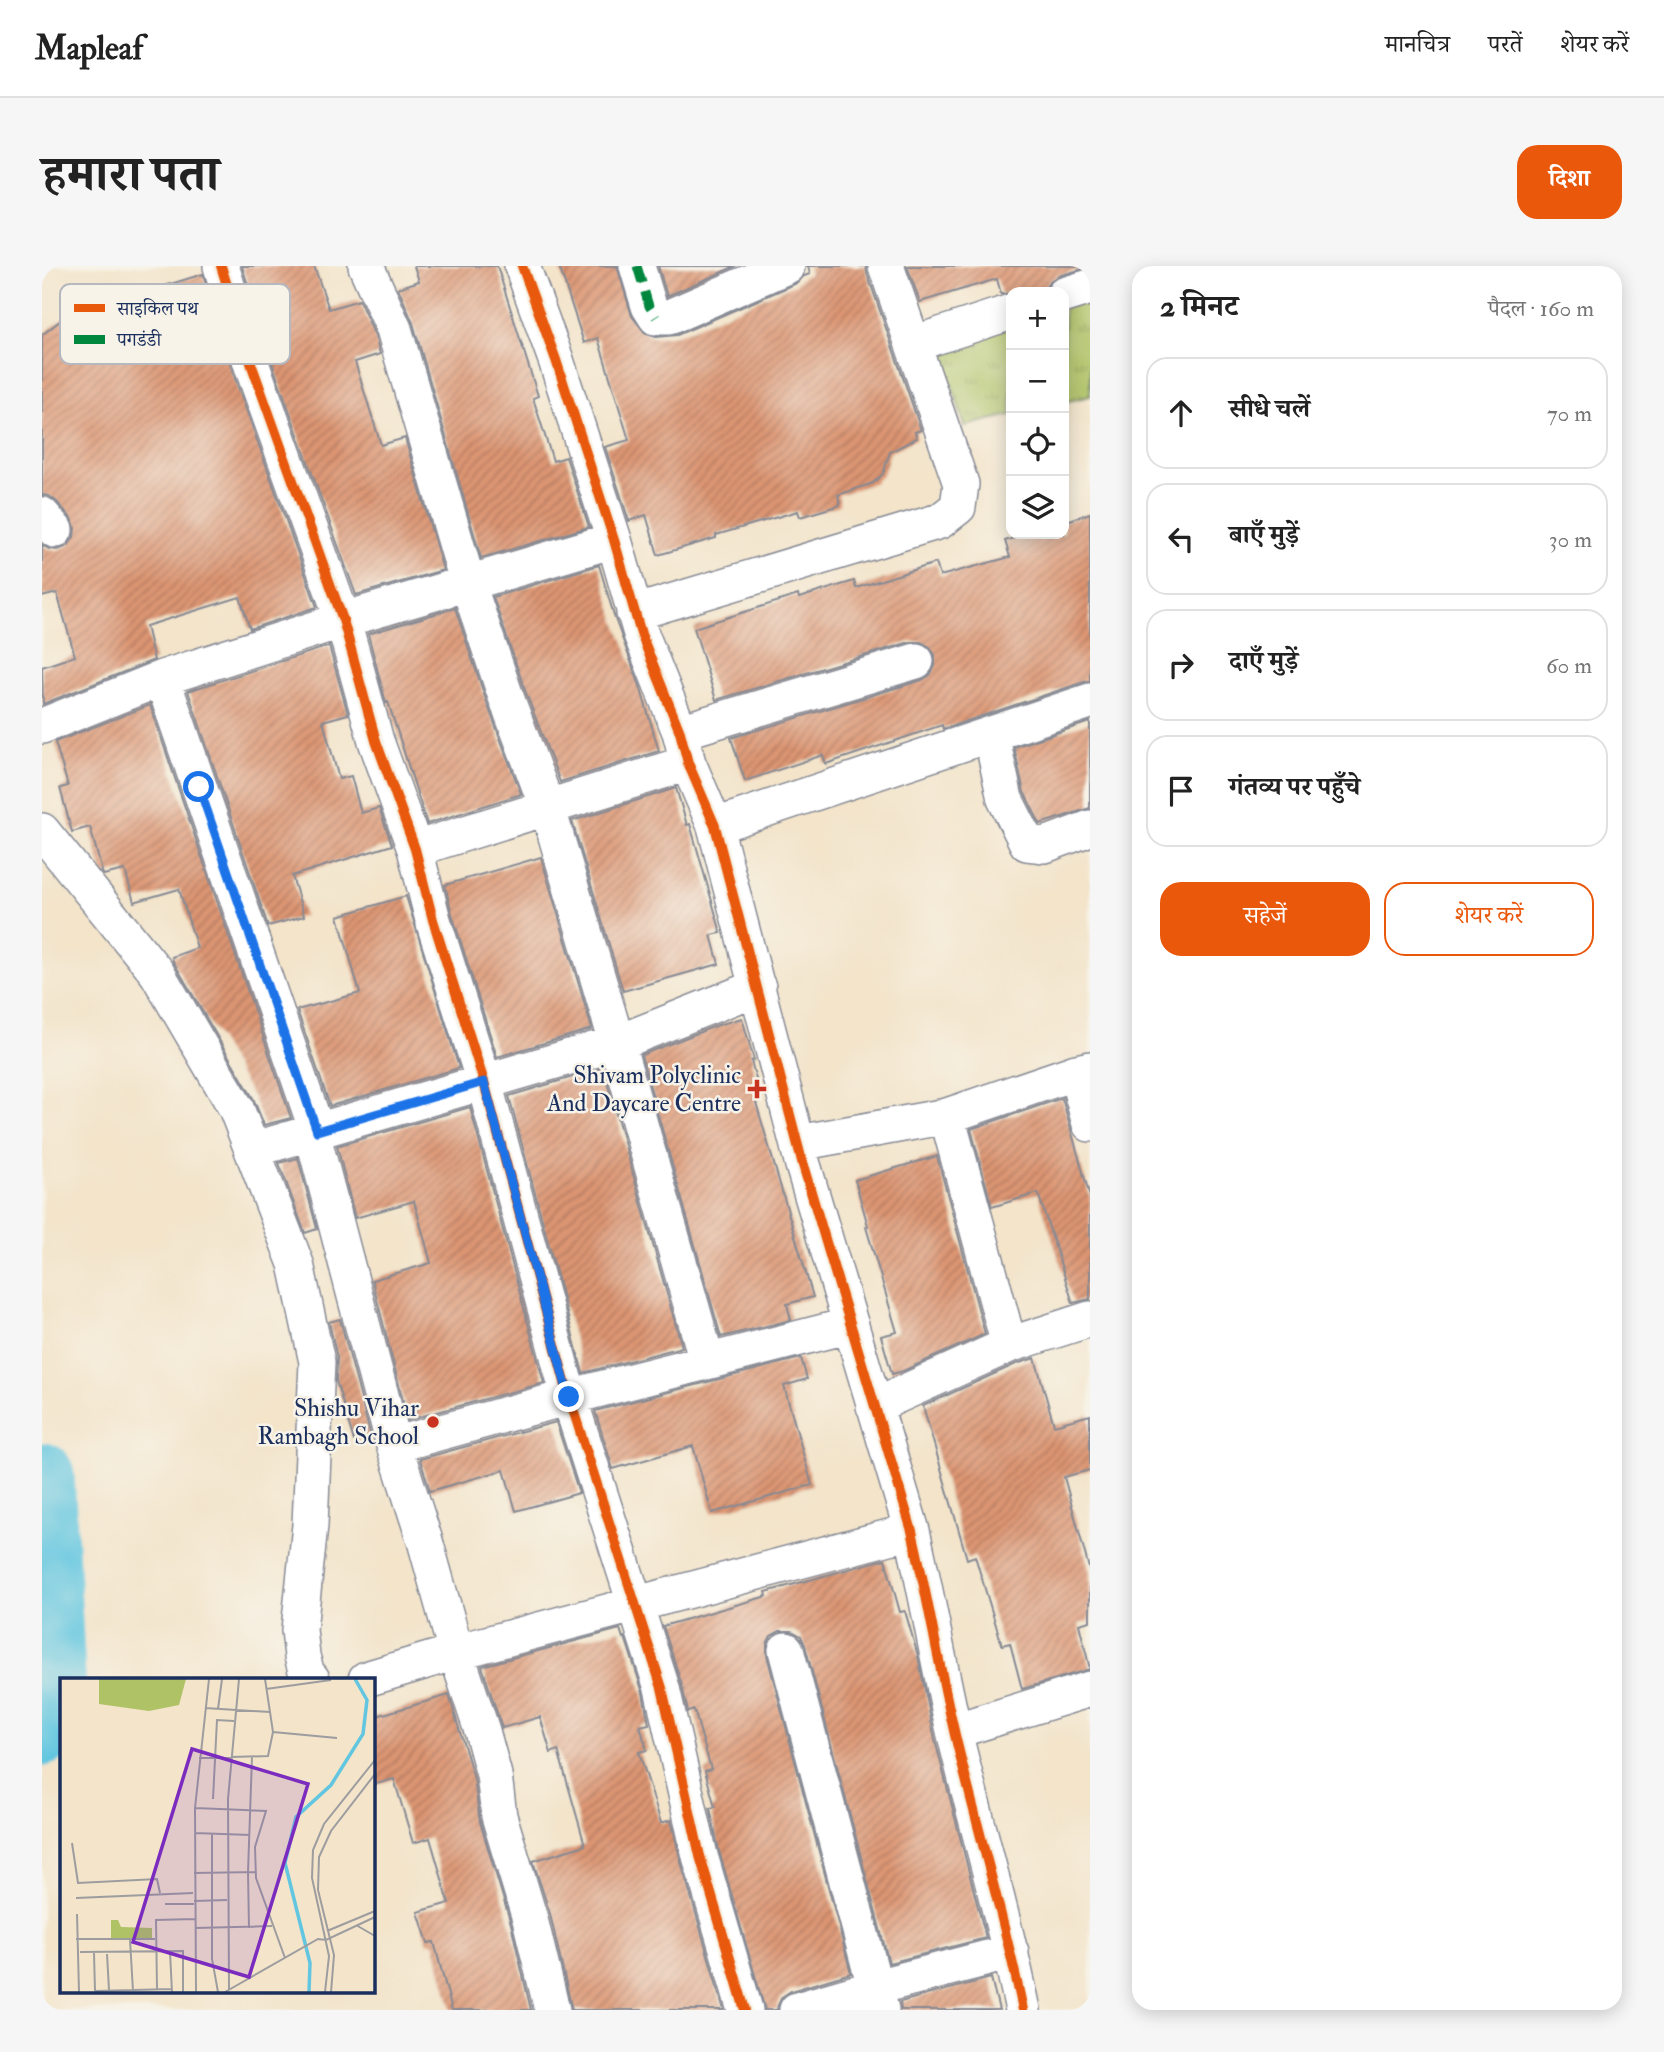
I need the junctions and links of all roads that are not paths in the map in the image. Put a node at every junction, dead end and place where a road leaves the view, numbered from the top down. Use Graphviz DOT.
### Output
graph roads {
  1 [pos="221,266"];
  2 [pos="366,266"];
  3 [pos="522,266"];
  4 [pos="637,266"];
  5 [pos="886,266"];
  6 [pos="767,270"];
  7 [pos="227,284"];
  8 [pos="1090,287"];
  9 [pos="1069,293"];
  10 [pos="1006,314"];
  11 [pos="914,344"];
  12 [pos="251,364"];
  13 [pos="614,540"];
  14 [pos="468,584"];
  15 [pos="634,613"];
  16 [pos="343,620"];
  17 [pos="916,661"];
  18 [pos="162,678"];
  19 [pos="1090,701"];
  20 [pos="42,726"];
  21 [pos="991,734"];
  22 [pos="684,747"];
  23 [pos="548,808"];
  24 [pos="715,826"];
  25 [pos="1090,828"];
  26 [pos="42,831"];
  27 [pos="415,849"];
  28 [pos="758,987"];
  29 [pos="617,1043"];
  30 [pos="1083,1070"];
  31 [pos="484,1082"];
  32 [pos="947,1116"];
  33 [pos="1090,1124"];
  34 [pos="314,1131"];
  35 [pos="797,1143"];
  36 [pos="252,1150"];
  37 [pos="1090,1319"];
  38 [pos="851,1325"];
  39 [pos="1009,1345"];
  40 [pos="707,1361"];
  41 [pos="569,1397"];
  42 [pos="874,1406"];
  43 [pos="394,1445"];
  44 [pos="912,1531"];
  45 [pos="635,1604"];
  46 [pos="786,1650"];
  47 [pos="456,1652"];
  48 [pos="311,1678"];
  49 [pos="369,1678"];
  50 [pos="1090,1689"];
  51 [pos="954,1731"];
  52 [pos="1011,1952"];
  53 [pos="879,1998"];
  54 [pos="551,2010"];
  55 [pos="745,2010"];
  56 [pos="796,2010"];
  57 [pos="1023,2010"];
  1 -- 7 [label="street"];
  2 -- 14 [label="street"];
  3 -- 13 [label="street"];
  4 -- 6 [label="street"];
  5 -- 11 [label="street"];
  8 -- 9 [label="street"];
  10 -- 11 [label="street"];
  11 -- 15 [label="street"];
  12 -- 16 [label="street"];
  13 -- 14 [label="street"];
  13 -- 15 [label="street"];
  14 -- 16 [label="street"];
  14 -- 23 [label="street"];
  15 -- 22 [label="street"];
  16 -- 18 [label="street"];
  16 -- 27 [label="street"];
  17 -- 22 [label="street"];
  18 -- 20 [label="street"];
  18 -- 34 [label="street"];
  19 -- 21 [label="street"];
  21 -- 24 [label="street"];
  21 -- 25 [label="street"];
  22 -- 23 [label="street"];
  22 -- 24 [label="street"];
  23 -- 27 [label="street"];
  23 -- 29 [label="street"];
  24 -- 28 [label="street"];
  26 -- 36 [label="street"];
  27 -- 31 [label="street"];
  28 -- 29 [label="street"];
  28 -- 35 [label="street"];
  29 -- 31 [label="street"];
  29 -- 40 [label="street"];
  30 -- 32 [label="street"];
  30 -- 33 [label="street"];
  31 -- 34 [label="street"];
  31 -- 41 [label="street"];
  32 -- 35 [label="street"];
  32 -- 39 [label="street"];
  34 -- 36 [label="street"];
  34 -- 43 [label="street"];
  35 -- 38 [label="street"];
  36 -- 48 [label="street"];
  37 -- 39 [label="street"];
  38 -- 40 [label="street"];
  38 -- 42 [label="street"];
  39 -- 42 [label="street"];
  40 -- 41 [label="street"];
  41 -- 43 [label="street"];
  41 -- 45 [label="street"];
  42 -- 44 [label="street"];
  43 -- 47 [label="street"];
  44 -- 45 [label="street"];
  44 -- 51 [label="street"];
  45 -- 47 [label="street"];
  45 -- 55 [label="street"];
  46 -- 53 [label="street"];
  47 -- 49 [label="street"];
  47 -- 54 [label="street"];
  50 -- 51 [label="street"];
  51 -- 52 [label="street"];
  52 -- 53 [label="street"];
  52 -- 57 [label="street"];
  53 -- 56 [label="street"];
}
